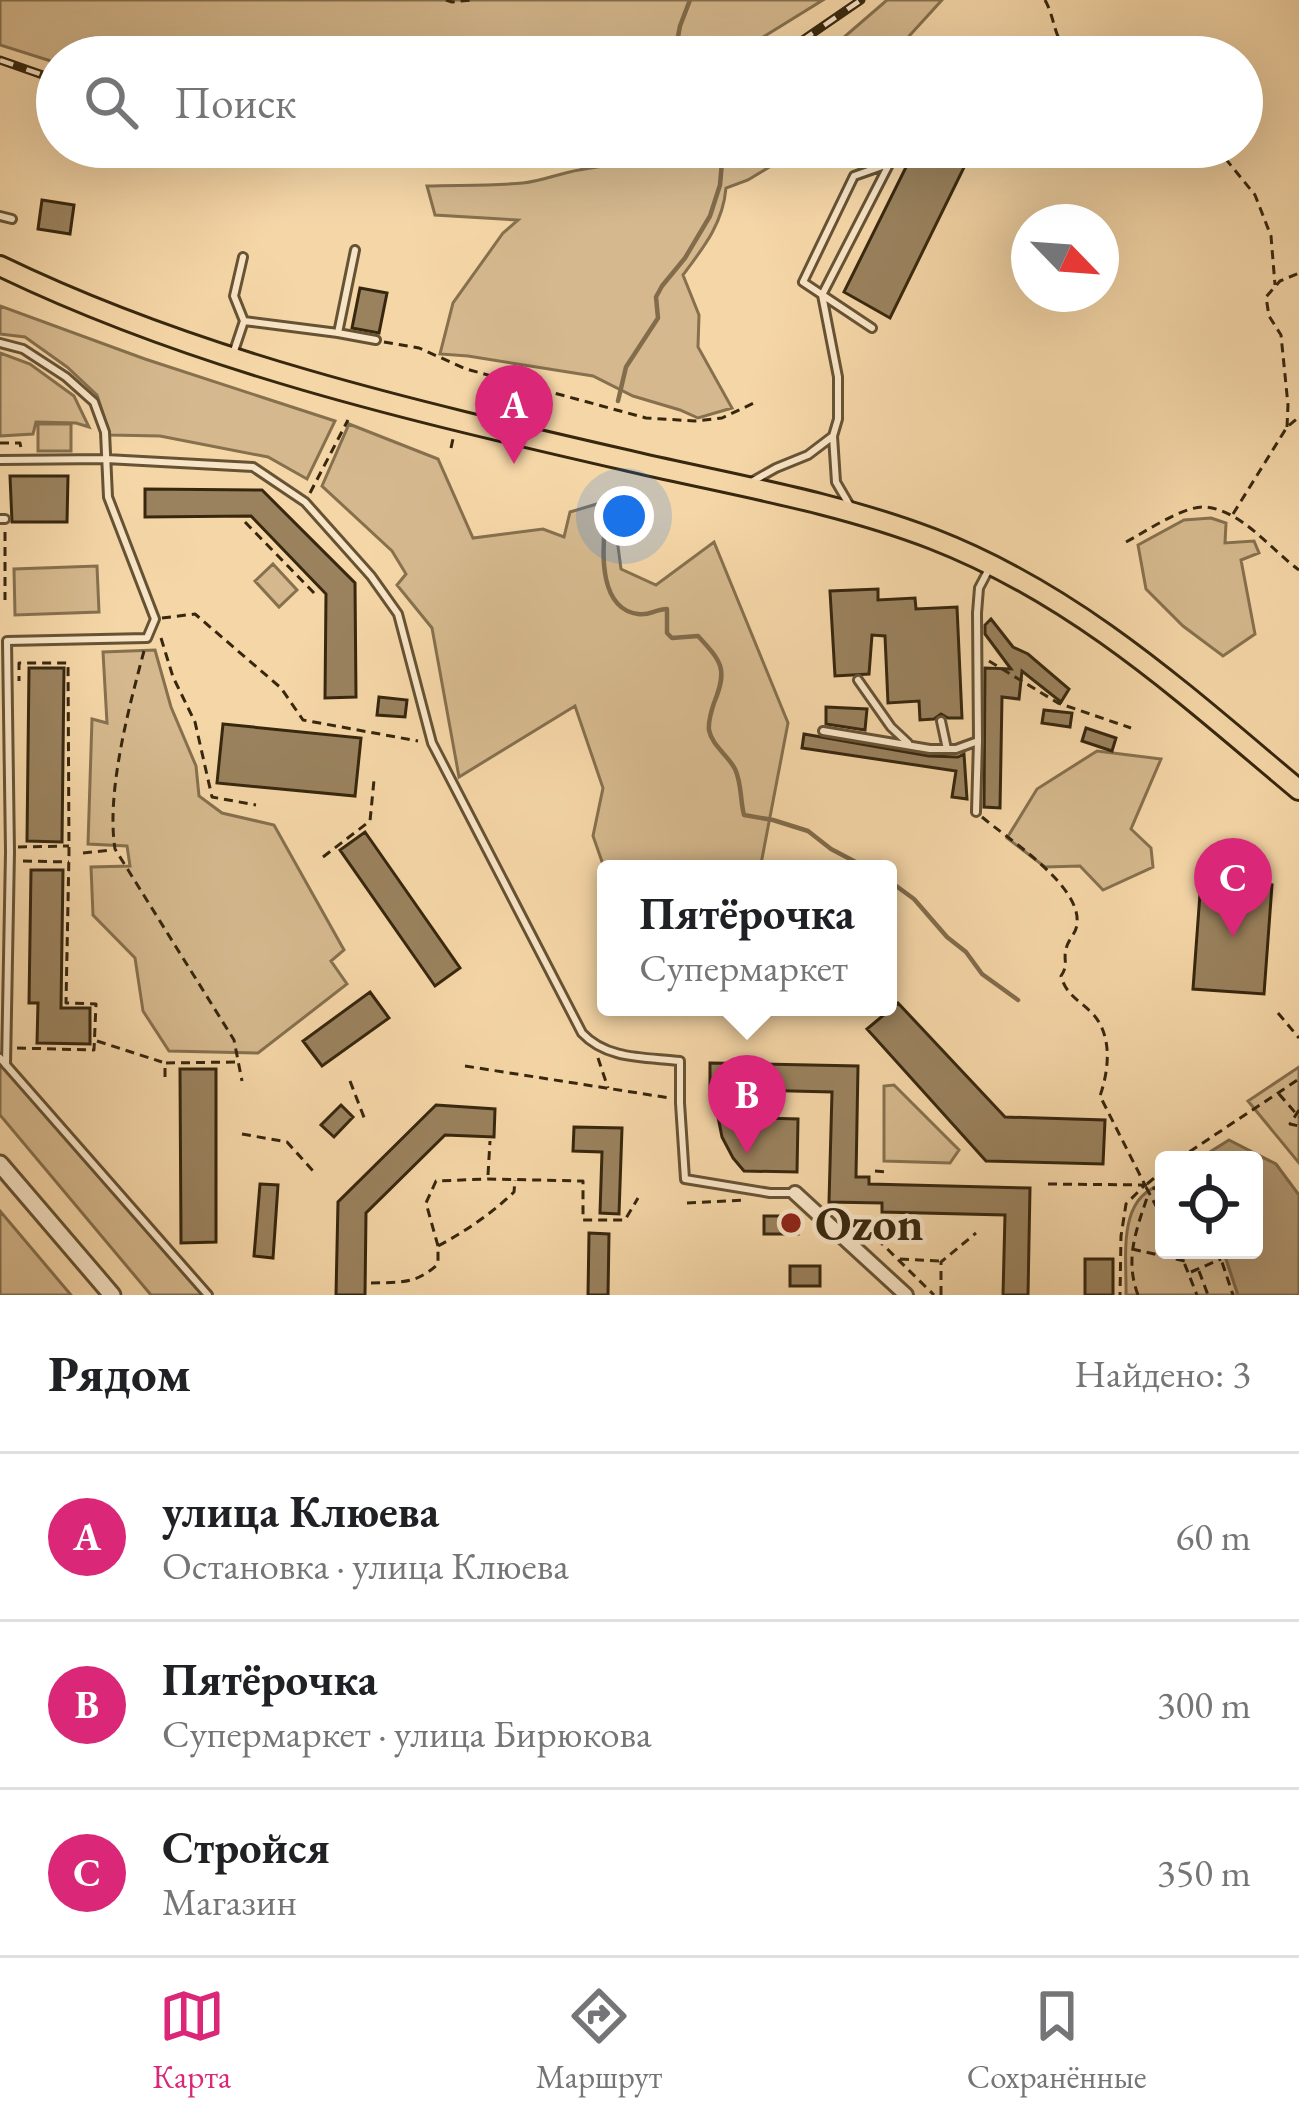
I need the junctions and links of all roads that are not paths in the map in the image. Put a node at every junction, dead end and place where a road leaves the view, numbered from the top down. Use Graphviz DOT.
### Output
graph roads {
  1 [pos="877,168"];
  2 [pos="887,168"];
  3 [pos="0,216"];
  4 [pos="12,219"];
  5 [pos="355,250"];
  6 [pos="243,257"];
  7 [pos="0,266"];
  8 [pos="0,284"];
  9 [pos="822,295"];
  10 [pos="67,299"];
  11 [pos="244,321"];
  12 [pos="872,328"];
  13 [pos="338,333"];
  14 [pos="376,340"];
  15 [pos="0,343"];
  16 [pos="231,359"];
  17 [pos="833,436"];
  18 [pos="106,459"];
  19 [pos="0,460"];
  20 [pos="744,486"];
  21 [pos="855,515"];
  22 [pos="991,566"];
  23 [pos="858,680"];
  24 [pos="941,721"];
  25 [pos="823,731"];
  26 [pos="978,741"];
  27 [pos="909,744"];
  28 [pos="947,749"];
  29 [pos="1299,790"];
  30 [pos="976,812"];
  31 [pos="3,1061"];
  32 [pos="0,1164"];
  33 [pos="795,1193"];
  34 [pos="112,1295"];
  35 [pos="208,1295"];
  36 [pos="906,1295"];
  1 -- 9 [label="lane"];
  2 -- 9 [label="lane"];
  3 -- 4 [label="lane"];
  5 -- 13 [label="lane"];
  6 -- 11 [label="lane"];
  7 -- 10 [label="main road"];
  8 -- 10 [label="main road"];
  9 -- 12 [label="lane"];
  9 -- 17 [label="lane"];
  10 -- 16 [label="main road"];
  11 -- 13 [label="lane"];
  11 -- 16 [label="lane"];
  13 -- 14 [label="lane"];
  15 -- 18 [label="lane"];
  16 -- 20 [label="main road"];
  17 -- 20 [label="lane"];
  17 -- 21 [label="lane"];
  18 -- 19 [label="lane"];
  18 -- 31 [label="lane"];
  18 -- 33 [label="lane"];
  20 -- 21 [label="main road"];
  21 -- 22 [label="main road"];
  22 -- 26 [label="lane"];
  22 -- 29 [label="main road"];
  23 -- 27 [label="lane"];
  24 -- 28 [label="lane"];
  25 -- 27 [label="lane"];
  26 -- 28 [label="lane"];
  26 -- 30 [label="lane"];
  27 -- 28 [label="lane"];
  31 -- 35 [label="lane"];
  32 -- 34 [label="street"];
  33 -- 36 [label="street"];
}
